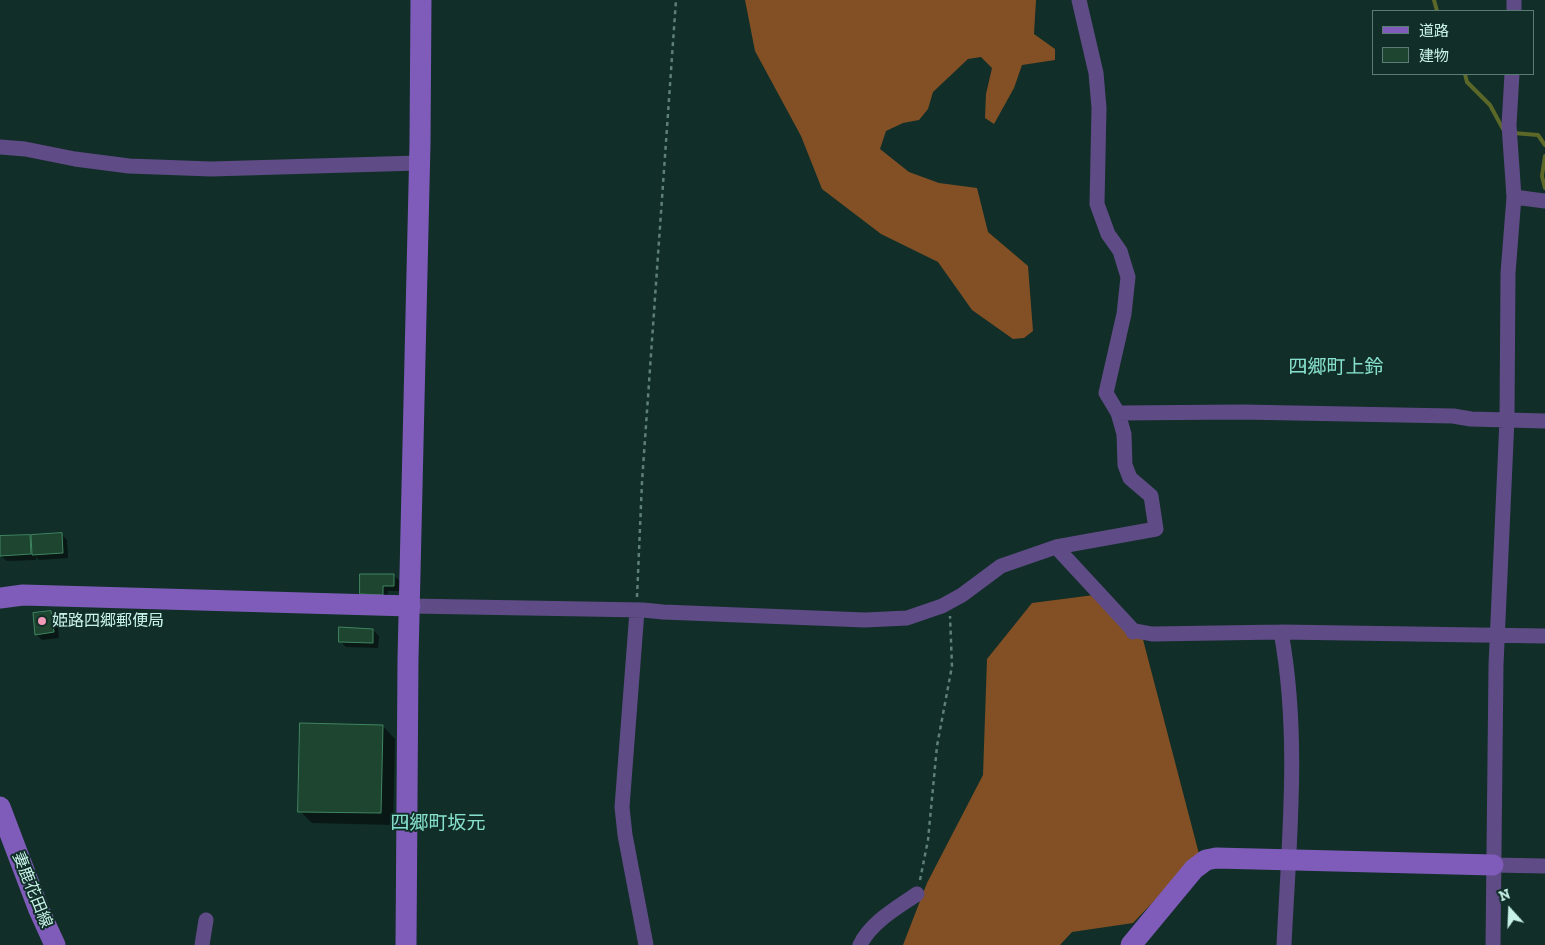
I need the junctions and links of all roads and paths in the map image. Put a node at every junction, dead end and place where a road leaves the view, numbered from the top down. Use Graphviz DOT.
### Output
graph roads {
  1 [pos="421,0"];
  2 [pos="676,0"];
  3 [pos="1079,0"];
  4 [pos="1512,75"];
  5 [pos="0,147"];
  6 [pos="419,163"];
  7 [pos="1514,197"];
  8 [pos="1545,201"];
  9 [pos="1118,413"];
  10 [pos="1507,419"];
  11 [pos="1545,421"];
  12 [pos="1056,547"];
  13 [pos="0,598"];
  14 [pos="950,602"];
  15 [pos="410,606"];
  16 [pos="637,611"];
  17 [pos="1281,632"];
  18 [pos="1497,635"];
  19 [pos="1545,636"];
  20 [pos="0,807"];
  21 [pos="1288,859"];
  22 [pos="1493,866"];
  23 [pos="1545,866"];
  24 [pos="917,894"];
  25 [pos="206,920"];
  26 [pos="55,945"];
  27 [pos="202,945"];
  28 [pos="406,945"];
  29 [pos="646,945"];
  30 [pos="860,945"];
  31 [pos="1131,945"];
  32 [pos="1284,945"];
  33 [pos="1493,945"];
  1 -- 6 [label="street"];
  2 -- 16 [label="path"];
  3 -- 9 [label="street"];
  4 -- 7 [label="street"];
  5 -- 6 [label="street"];
  6 -- 15 [label="street"];
  7 -- 8 [label="street"];
  7 -- 10 [label="street"];
  9 -- 10 [label="street"];
  9 -- 12 [label="street"];
  10 -- 11 [label="street"];
  10 -- 18 [label="street"];
  12 -- 14 [label="street"];
  12 -- 17 [label="street"];
  13 -- 15 [label="street"];
  14 -- 16 [label="street"];
  14 -- 24 [label="path"];
  15 -- 16 [label="street"];
  15 -- 28 [label="street"];
  16 -- 29 [label="street"];
  17 -- 18 [label="street"];
  17 -- 21 [label="street"];
  18 -- 19 [label="street"];
  18 -- 22 [label="street"];
  20 -- 26 [label="street, 妻鹿花田線"];
  21 -- 22 [label="street"];
  21 -- 31 [label="street"];
  21 -- 32 [label="street"];
  22 -- 23 [label="street"];
  22 -- 33 [label="street"];
  24 -- 30 [label="street"];
  25 -- 27 [label="street"];
}
